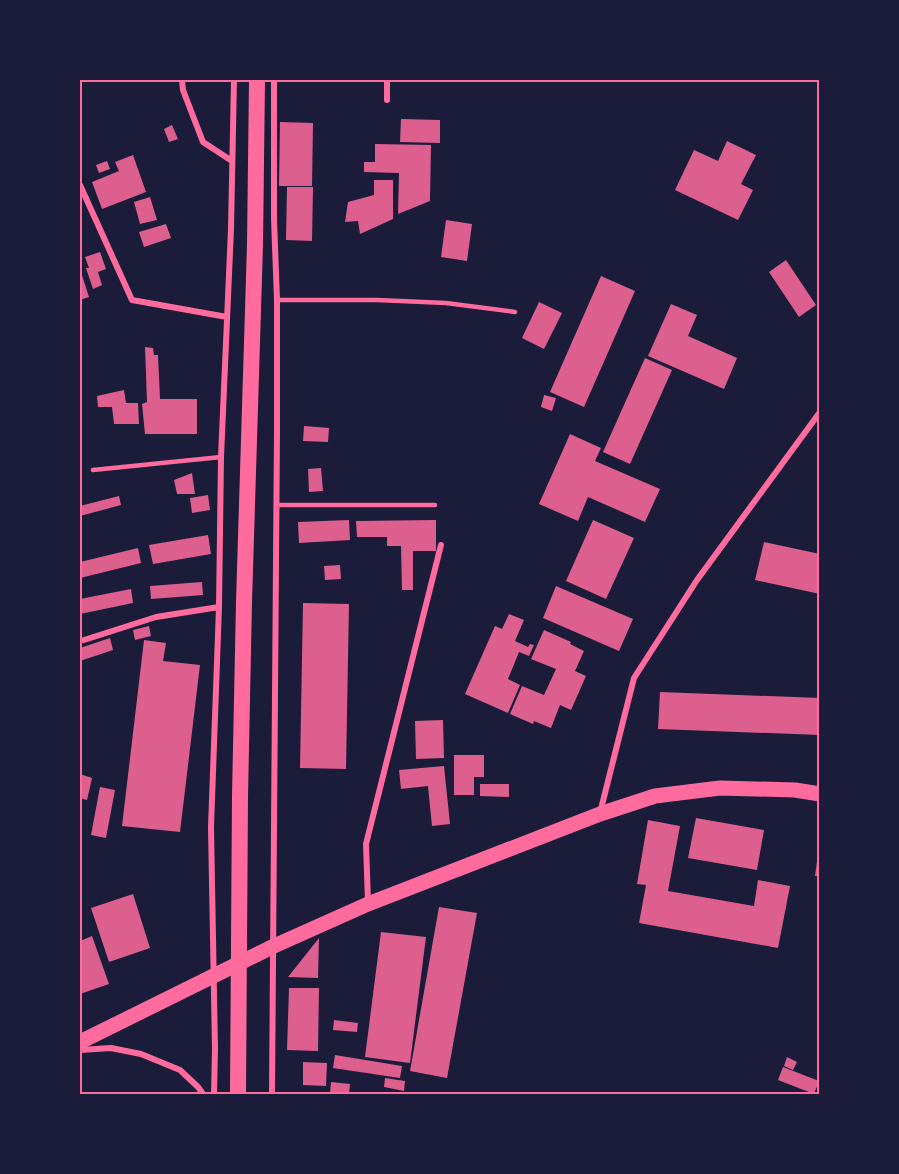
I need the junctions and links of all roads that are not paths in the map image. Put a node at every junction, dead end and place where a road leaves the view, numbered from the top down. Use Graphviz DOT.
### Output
graph roads {
  1 [pos="183,80"];
  2 [pos="234,80"];
  3 [pos="257,80"];
  4 [pos="274,80"];
  5 [pos="387,80"];
  6 [pos="387,100"];
  7 [pos="232,161"];
  8 [pos="80,185"];
  9 [pos="277,300"];
  10 [pos="515,312"];
  11 [pos="227,317"];
  12 [pos="819,412"];
  13 [pos="221,457"];
  14 [pos="93,470"];
  15 [pos="276,505"];
  16 [pos="435,505"];
  17 [pos="441,546"];
  18 [pos="219,607"];
  19 [pos="84,640"];
  20 [pos="819,794"];
  21 [pos="600,814"];
  22 [pos="368,904"];
  23 [pos="274,946"];
  24 [pos="213,976"];
  25 [pos="80,1042"];
  26 [pos="80,1050"];
  27 [pos="203,1095"];
  28 [pos="214,1095"];
  29 [pos="238,1095"];
  30 [pos="272,1095"];
  1 -- 7 [label="street"];
  2 -- 7 [label="street"];
  3 -- 29 [label="highway"];
  4 -- 9 [label="street"];
  5 -- 6 [label="street"];
  7 -- 11 [label="street"];
  8 -- 11 [label="street"];
  9 -- 10 [label="lane"];
  9 -- 15 [label="street"];
  11 -- 13 [label="street"];
  12 -- 21 [label="street"];
  13 -- 14 [label="lane"];
  13 -- 18 [label="street"];
  15 -- 16 [label="lane"];
  15 -- 23 [label="street"];
  17 -- 22 [label="street"];
  18 -- 19 [label="street"];
  18 -- 24 [label="street"];
  20 -- 21 [label="main road"];
  21 -- 22 [label="main road"];
  22 -- 23 [label="main road"];
  23 -- 24 [label="main road"];
  23 -- 30 [label="street"];
  24 -- 25 [label="main road"];
  24 -- 28 [label="street"];
  26 -- 27 [label="street"];
}
